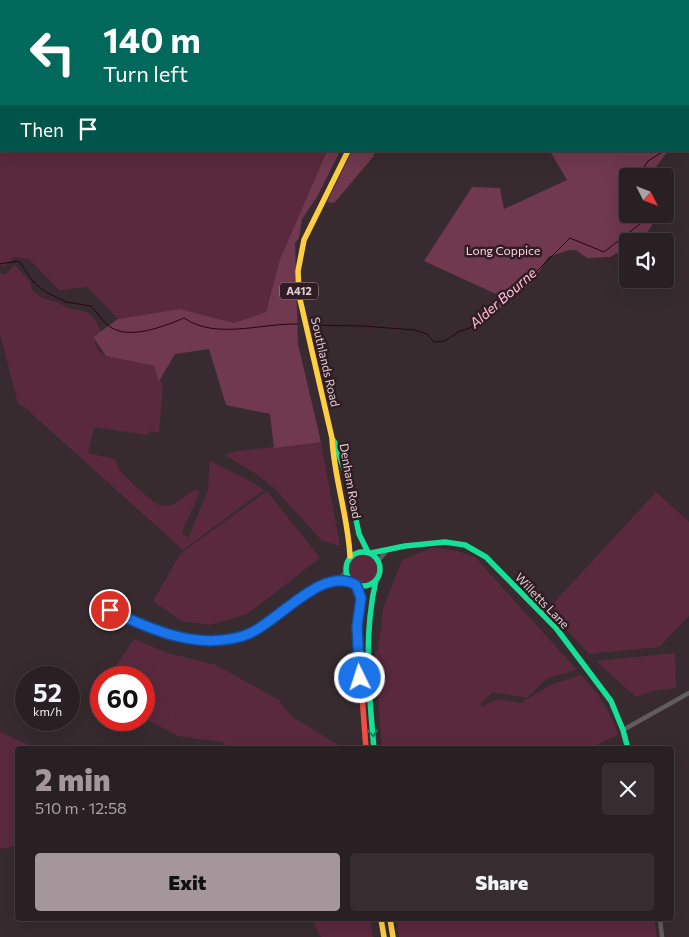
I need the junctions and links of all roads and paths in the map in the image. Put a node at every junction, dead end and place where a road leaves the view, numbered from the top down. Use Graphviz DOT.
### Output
graph roads {
  1 [pos="348,152"];
  2 [pos="332,438"];
  3 [pos="388,548"];
  4 [pos="369,552"];
  5 [pos="350,556"];
  6 [pos="378,560"];
  7 [pos="346,572"];
  8 [pos="376,580"];
  9 [pos="334,581"];
  10 [pos="354,584"];
  11 [pos="110,610"];
  12 [pos="689,693"];
  13 [pos="623,730"];
  14 [pos="366,746"];
  15 [pos="374,746"];
  16 [pos="627,746"];
  17 [pos="382,921"];
  18 [pos="390,921"];
  19 [pos="660,921"];
  20 [pos="384,937"];
  21 [pos="393,937"];
  22 [pos="662,937"];
  1 -- 2 [label="main road, Southlands Road / A412"];
  2 -- 4 [label="main road, Denham Road / A412"];
  2 -- 5 [label="main road, Denham Road / A412"];
  3 -- 4 [label="main road, Willetts Lane"];
  3 -- 6 [label="street"];
  3 -- 13 [label="main road, Willetts Lane"];
  4 -- 5 [label="main road"];
  4 -- 6 [label="main road"];
  5 -- 7 [label="main road"];
  6 -- 8 [label="main road"];
  7 -- 9 [label="street"];
  7 -- 10 [label="main road"];
  8 -- 10 [label="main road"];
  8 -- 15 [label="main road, one-way"];
  9 -- 10 [label="street"];
  9 -- 11 [label="street"];
  10 -- 14 [label="main road"];
  12 -- 13 [label="street"];
  13 -- 16 [label="main road, Willetts Lane"];
  17 -- 20 [label="main road"];
  18 -- 21 [label="main road"];
  19 -- 22 [label="street"];
}
